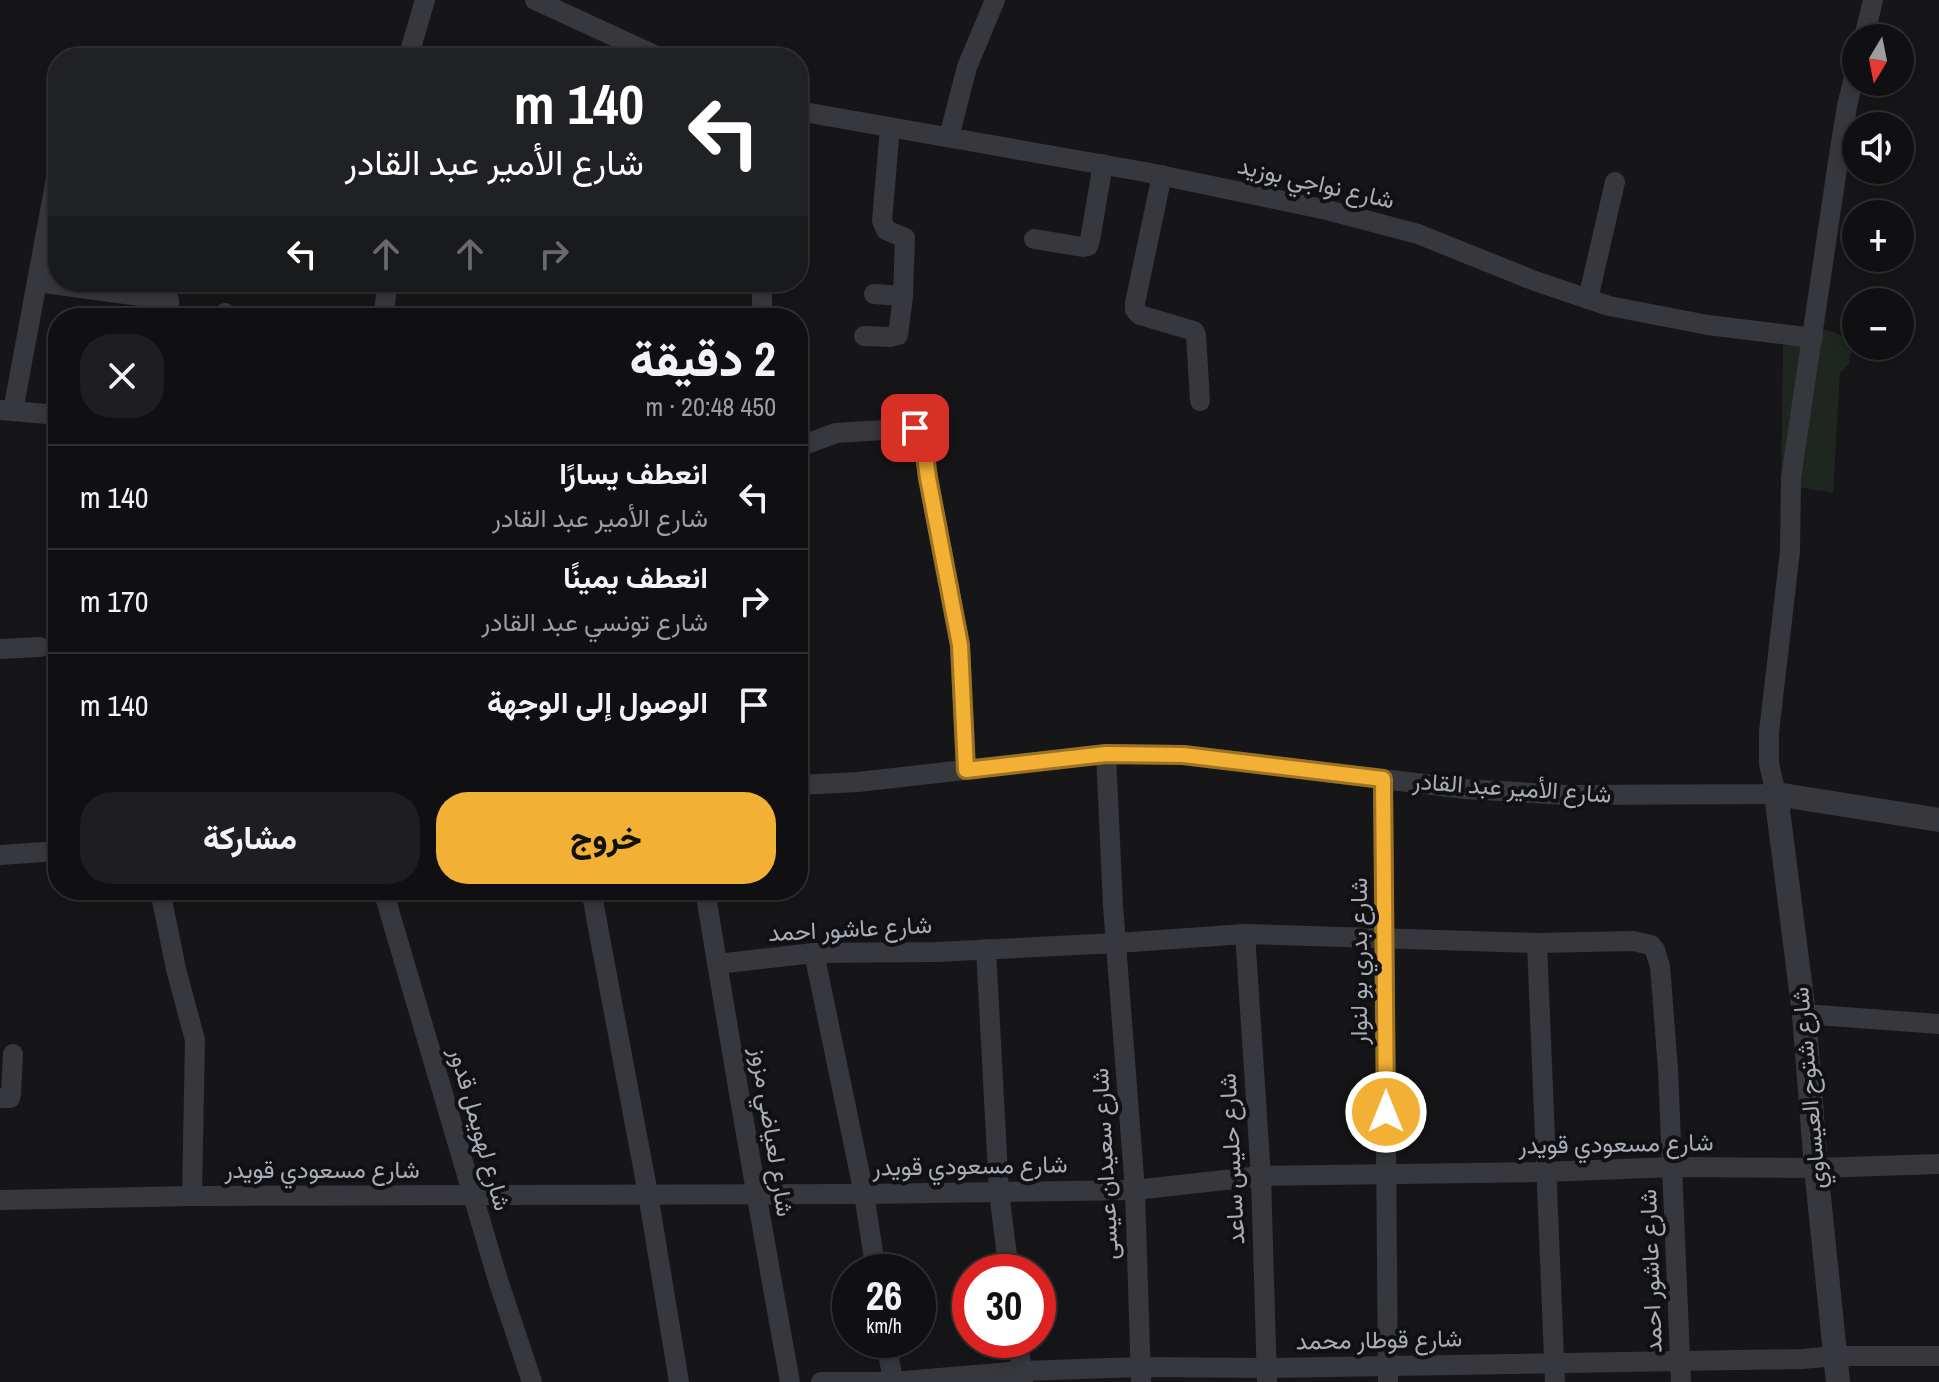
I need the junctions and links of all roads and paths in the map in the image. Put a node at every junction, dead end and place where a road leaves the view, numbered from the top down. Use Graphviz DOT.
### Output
graph roads {
  1 [pos="425,0"];
  2 [pos="535,0"];
  3 [pos="995,0"];
  4 [pos="1873,0"];
  5 [pos="1867,24"];
  6 [pos="411,48"];
  7 [pos="639,48"];
  8 [pos="1849,96"];
  9 [pos="808,113"];
  10 [pos="890,127"];
  11 [pos="949,137"];
  12 [pos="1103,164"];
  13 [pos="1162,175"];
  14 [pos="1615,182"];
  15 [pos="48,222"];
  16 [pos="1034,239"];
  17 [pos="37,282"];
  18 [pos="48,284"];
  19 [pos="110,292"];
  20 [pos="874,294"];
  21 [pos="903,296"];
  22 [pos="1588,299"];
  23 [pos="169,308"];
  24 [pos="864,336"];
  25 [pos="1813,338"];
  26 [pos="1200,401"];
  27 [pos="7,410"];
  28 [pos="48,414"];
  29 [pos="808,443"];
  30 [pos="40,647"];
  31 [pos="0,649"];
  32 [pos="1106,754"];
  33 [pos="966,770"];
  34 [pos="1383,779"];
  35 [pos="808,784"];
  36 [pos="1776,794"];
  37 [pos="1939,820"];
  38 [pos="48,852"];
  39 [pos="0,855"];
  40 [pos="162,900"];
  41 [pos="386,900"];
  42 [pos="593,900"];
  43 [pos="707,900"];
  44 [pos="1245,934"];
  45 [pos="1386,938"];
  46 [pos="1117,943"];
  47 [pos="1537,943"];
  48 [pos="986,949"];
  49 [pos="814,953"];
  50 [pos="717,964"];
  51 [pos="1804,1014"];
  52 [pos="1939,1024"];
  53 [pos="13,1054"];
  54 [pos="0,1098"];
  55 [pos="1939,1164"];
  56 [pos="1673,1167"];
  57 [pos="1816,1168"];
  58 [pos="1546,1172"];
  59 [pos="1386,1175"];
  60 [pos="1261,1176"];
  61 [pos="1135,1190"];
  62 [pos="999,1192"];
  63 [pos="648,1194"];
  64 [pos="756,1194"];
  65 [pos="864,1194"];
  66 [pos="472,1195"];
  67 [pos="192,1196"];
  68 [pos="0,1200"];
  69 [pos="873,1254"];
  70 [pos="1007,1254"];
  71 [pos="1836,1356"];
  72 [pos="1939,1356"];
  73 [pos="889,1358"];
  74 [pos="1680,1372"];
  75 [pos="1554,1373"];
  76 [pos="1388,1374"];
  77 [pos="1140,1375"];
  78 [pos="1267,1375"];
  79 [pos="1022,1376"];
  80 [pos="532,1382"];
  81 [pos="679,1382"];
  82 [pos="790,1382"];
  83 [pos="821,1382"];
  84 [pos="837,1382"];
  85 [pos="893,1382"];
  86 [pos="1838,1382"];
  1 -- 6 [label="street"];
  2 -- 7 [label="street"];
  3 -- 11 [label="street"];
  4 -- 5 [label="street"];
  8 -- 25 [label="street"];
  9 -- 10 [label="street, شارع نواجي بوزيد"];
  10 -- 11 [label="street, شارع نواجي بوزيد"];
  10 -- 21 [label="street"];
  11 -- 12 [label="street, شارع نواجي بوزيد"];
  12 -- 13 [label="street, شارع نواجي بوزيد"];
  12 -- 16 [label="street"];
  13 -- 22 [label="street, شارع نواجي بوزيد"];
  13 -- 26 [label="street"];
  14 -- 22 [label="street"];
  15 -- 17 [label="street"];
  17 -- 18 [label="street"];
  17 -- 27 [label="street"];
  19 -- 23 [label="street"];
  20 -- 21 [label="street"];
  21 -- 24 [label="street"];
  22 -- 25 [label="street, شارع نواجي بوزيد"];
  25 -- 36 [label="street"];
  27 -- 28 [label="street"];
  29 -- 33 [label="street"];
  30 -- 31 [label="street"];
  32 -- 33 [label="street, شارع الأمير عبد القادر"];
  32 -- 34 [label="street, شارع الأمير عبد القادر"];
  32 -- 46 [label="street, شارع سعيدان عيسى"];
  33 -- 35 [label="street, شارع الأمير عبد القادر"];
  34 -- 36 [label="street, شارع الأمير عبد القادر"];
  34 -- 45 [label="street, شارع بدري بو لنوار"];
  36 -- 37 [label="street, شارع الأمير عبد القادر"];
  36 -- 51 [label="street, شارع شتوح العيساوي"];
  38 -- 39 [label="street"];
  40 -- 67 [label="street"];
  41 -- 66 [label="street, شارع لهويمل قدور"];
  42 -- 63 [label="street"];
  43 -- 50 [label="street, شارع لعياضي مزوز"];
  44 -- 45 [label="street, شارع عاشور احمد"];
  44 -- 46 [label="street, شارع عاشور احمد"];
  44 -- 60 [label="street, شارع حليس ساعد"];
  45 -- 47 [label="street, شارع عاشور احمد"];
  45 -- 59 [label="street, شارع بدري بو لنوار"];
  46 -- 48 [label="street, شارع عاشور احمد"];
  46 -- 61 [label="street, شارع سعيدان عيسى"];
  47 -- 56 [label="street, شارع عاشور احمد"];
  47 -- 58 [label="street"];
  48 -- 49 [label="street, شارع عاشور احمد"];
  48 -- 62 [label="street"];
  49 -- 50 [label="street, شارع عاشور احمد"];
  49 -- 65 [label="street"];
  50 -- 64 [label="street, شارع لعياضي مزوز"];
  51 -- 52 [label="street"];
  51 -- 57 [label="street, شارع شتوح العيساوي"];
  53 -- 54 [label="street"];
  55 -- 57 [label="street, شارع مسعودي قويدر"];
  56 -- 57 [label="street, شارع مسعودي قويدر"];
  56 -- 58 [label="street, شارع مسعودي قويدر"];
  56 -- 74 [label="street, شارع عاشور احمد"];
  57 -- 71 [label="street, شارع شتوح العيساوي"];
  58 -- 59 [label="street, شارع مسعودي قويدر"];
  58 -- 75 [label="street"];
  59 -- 60 [label="street, شارع مسعودي قويدر"];
  59 -- 76 [label="street, شارع بدري بو لنوار"];
  60 -- 61 [label="street, شارع مسعودي قويدر"];
  60 -- 78 [label="street, شارع حليس ساعد"];
  61 -- 62 [label="street, شارع مسعودي قويدر"];
  61 -- 77 [label="street, شارع سعيدان عيسى"];
  62 -- 65 [label="street, شارع مسعودي قويدر"];
  62 -- 70 [label="street"];
  63 -- 64 [label="street, شارع مسعودي قويدر"];
  63 -- 66 [label="street, شارع مسعودي قويدر"];
  63 -- 81 [label="street"];
  64 -- 65 [label="street, شارع مسعودي قويدر"];
  64 -- 82 [label="street, شارع لعياضي مزوز"];
  65 -- 69 [label="street"];
  66 -- 67 [label="street, شارع مسعودي قويدر"];
  66 -- 80 [label="street, شارع لهويمل قدور"];
  67 -- 68 [label="street, شارع مسعودي قويدر"];
  71 -- 72 [label="street, شارع قوطار محمد"];
  71 -- 74 [label="street, شارع قوطار محمد"];
  71 -- 86 [label="street, شارع شتوح العيساوي"];
  73 -- 85 [label="street"];
  74 -- 75 [label="street, شارع قوطار محمد"];
  75 -- 76 [label="street, شارع قوطار محمد"];
  76 -- 78 [label="street, شارع قوطار محمد"];
  77 -- 78 [label="street, شارع قوطار محمد"];
  77 -- 79 [label="street, شارع قوطار محمد"];
  79 -- 85 [label="street, شارع قوطار محمد"];
  83 -- 84 [label="street, شارع قوطار محمد"];
  84 -- 85 [label="street, شارع قوطار محمد"];
}
